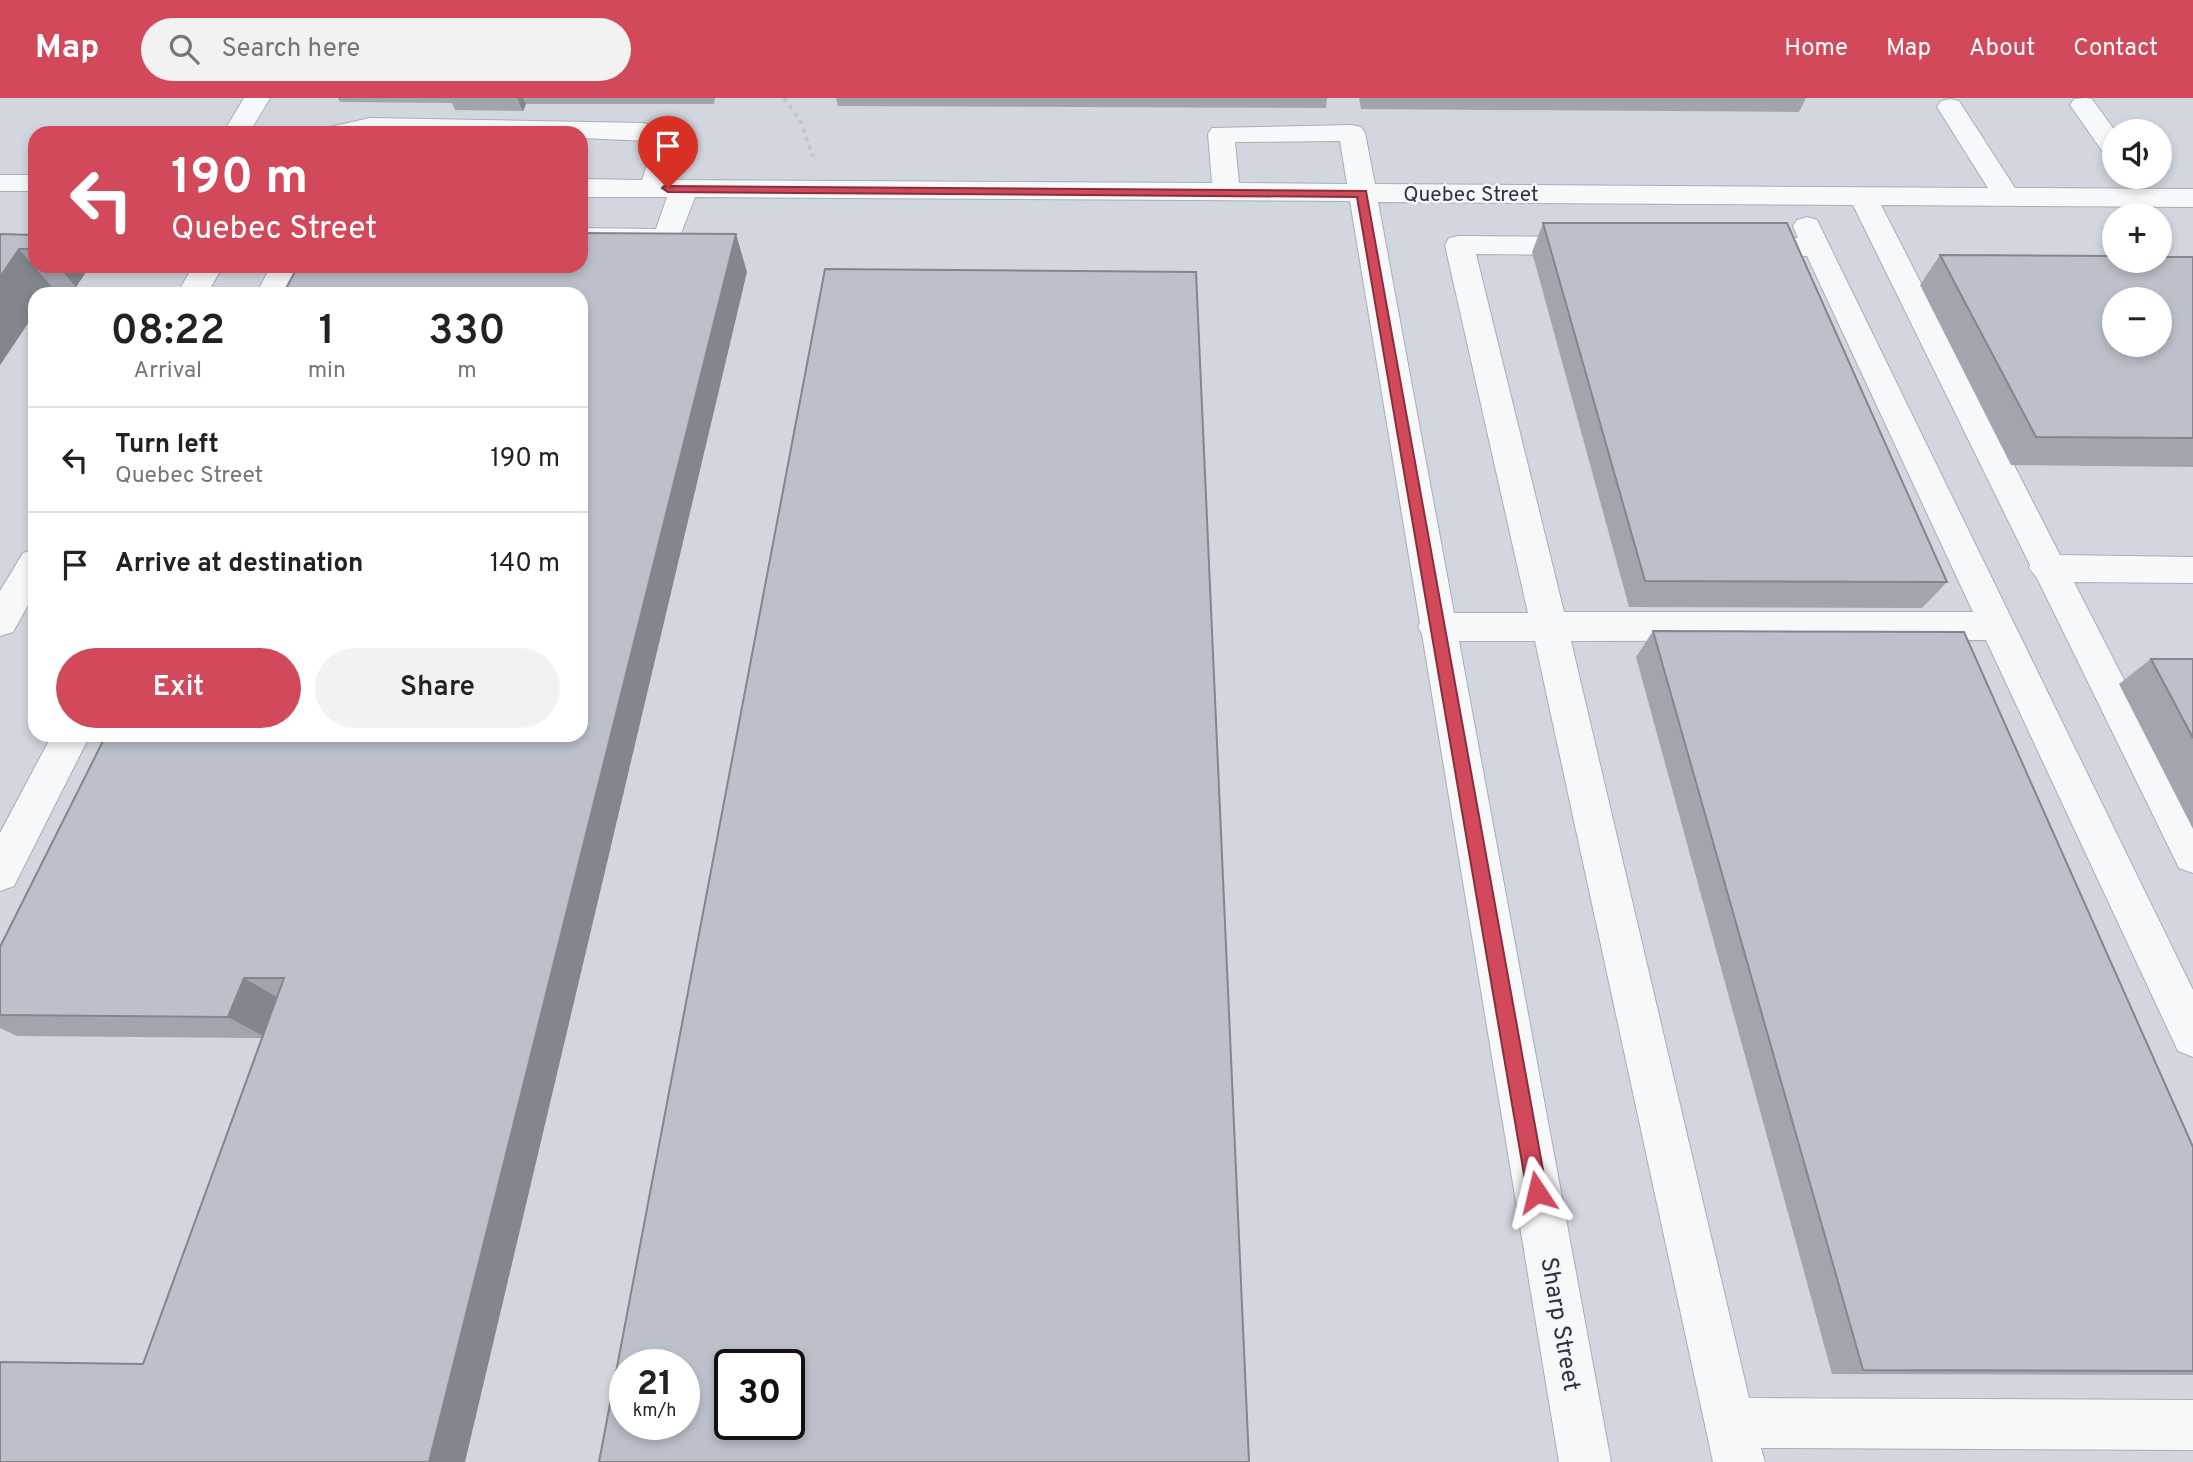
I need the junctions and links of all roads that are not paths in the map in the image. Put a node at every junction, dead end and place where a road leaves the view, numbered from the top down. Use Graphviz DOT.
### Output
graph roads {
  1 [pos="257,98"];
  2 [pos="2083,105"];
  3 [pos="1950,107"];
  4 [pos="240,126"];
  5 [pos="588,130"];
  6 [pos="2102,132"];
  7 [pos="0,183"];
  8 [pos="28,183"];
  9 [pos="588,188"];
  10 [pos="653,188"];
  11 [pos="684,189"];
  12 [pos="2113,189"];
  13 [pos="2150,189"];
  14 [pos="1226,192"];
  15 [pos="1362,193"];
  16 [pos="1793,196"];
  17 [pos="1863,197"];
  18 [pos="2007,197"];
  19 [pos="2193,198"];
  20 [pos="588,237"];
  21 [pos="1625,246"];
  22 [pos="1708,247"];
  23 [pos="1818,247"];
  24 [pos="2046,568"];
  25 [pos="2193,570"];
  26 [pos="28,574"];
  27 [pos="0,622"];
  28 [pos="1549,625"];
  29 [pos="1999,626"];
  30 [pos="1436,627"];
  31 [pos="67,742"];
  32 [pos="2193,855"];
  33 [pos="0,873"];
  34 [pos="2193,1036"];
  35 [pos="2193,1425"];
  36 [pos="1734,1442"];
  37 [pos="1585,1462"];
  1 -- 4 [label="street"];
  2 -- 6 [label="street"];
  3 -- 18 [label="street"];
  5 -- 10 [label="street"];
  7 -- 8 [label="street"];
  9 -- 10 [label="street, Quebec Street"];
  10 -- 11 [label="street, Quebec Street"];
  11 -- 14 [label="street, Quebec Street"];
  11 -- 20 [label="street"];
  12 -- 18 [label="street, Quebec Street"];
  13 -- 19 [label="street, Quebec Street"];
  14 -- 15 [label="street, Quebec Street"];
  14 -- 15 [label="street, Sharp Street"];
  15 -- 16 [label="street, Quebec Street"];
  15 -- 30 [label="street, Sharp Street"];
  16 -- 17 [label="street, Quebec Street"];
  16 -- 23 [label="street"];
  17 -- 18 [label="street, Quebec Street"];
  17 -- 24 [label="street"];
  21 -- 28 [label="street"];
  22 -- 23 [label="street"];
  23 -- 29 [label="street"];
  24 -- 25 [label="street"];
  24 -- 32 [label="street"];
  26 -- 27 [label="street"];
  28 -- 29 [label="street"];
  28 -- 30 [label="street"];
  28 -- 36 [label="street"];
  29 -- 34 [label="street"];
  30 -- 37 [label="street, Sharp Street"];
  31 -- 33 [label="street"];
  35 -- 36 [label="street"];
}
